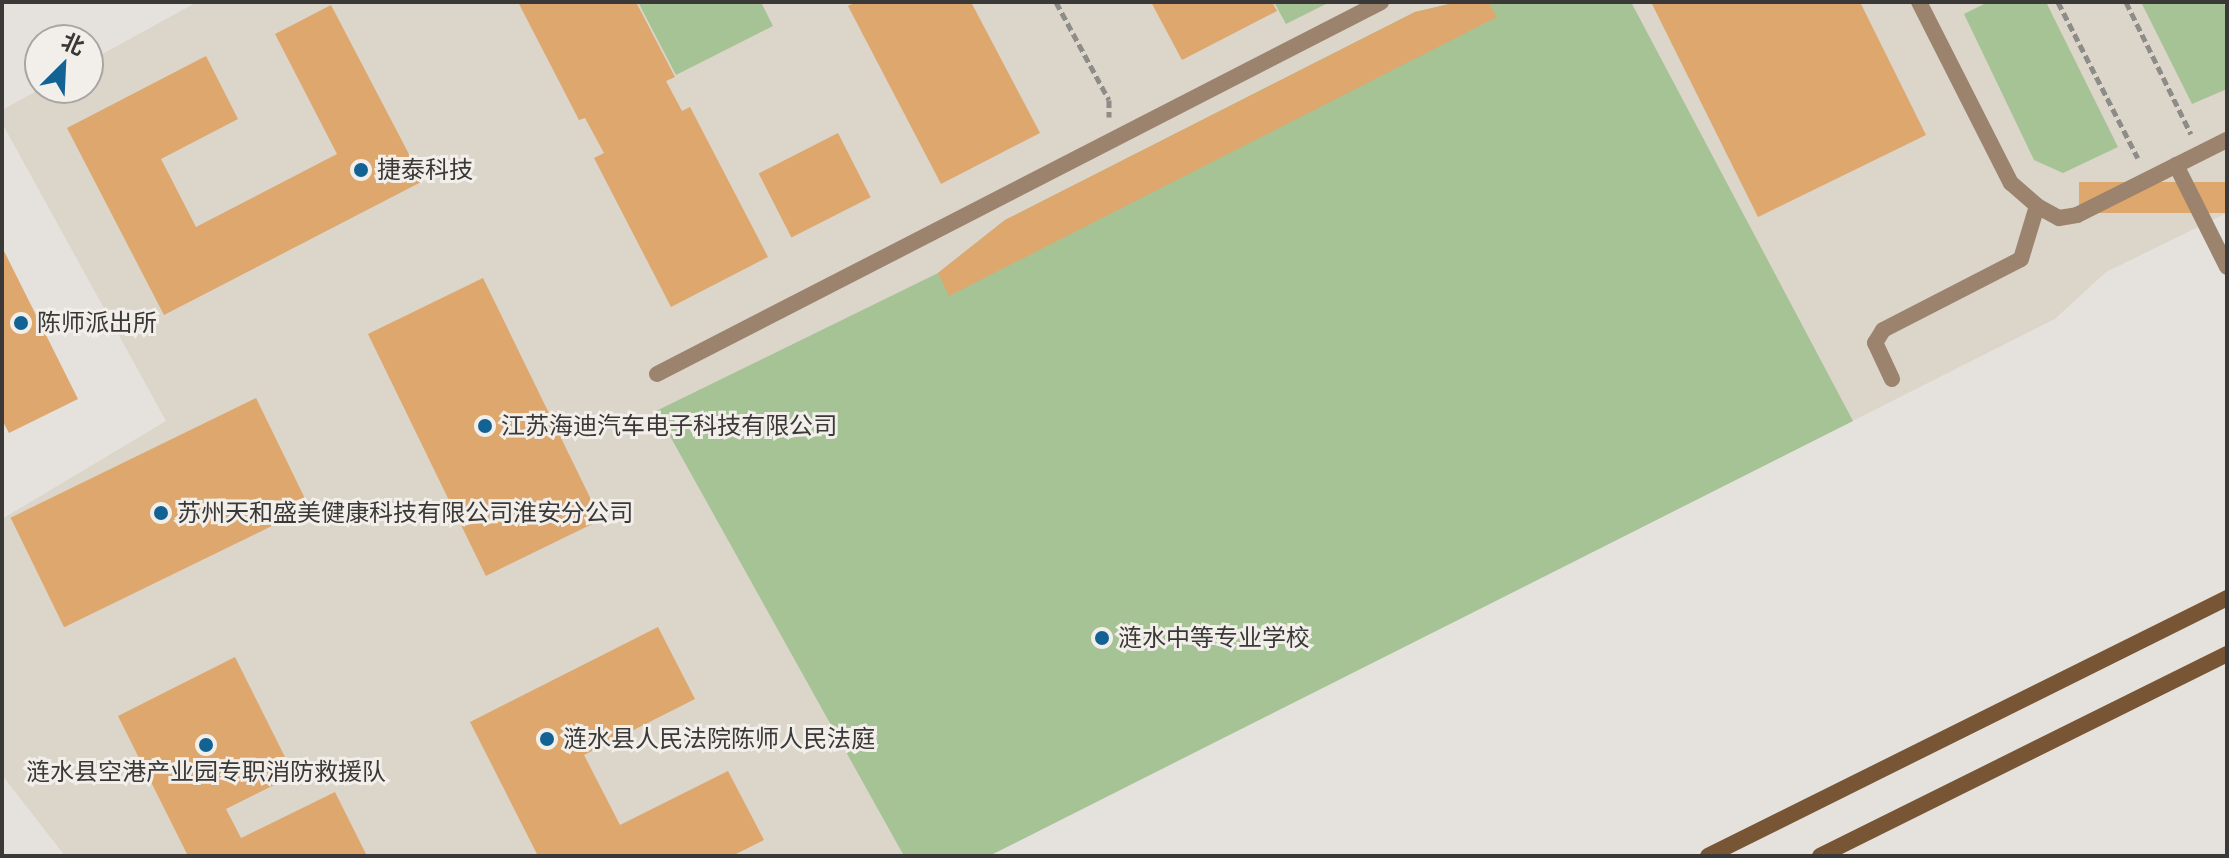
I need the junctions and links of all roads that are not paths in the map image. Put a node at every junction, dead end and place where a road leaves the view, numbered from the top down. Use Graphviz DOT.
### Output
graph roads {
  1 [pos="1381,2"];
  2 [pos="1919,2"];
  3 [pos="2227,140"];
  4 [pos="2176,165"];
  5 [pos="2037,206"];
  6 [pos="2227,267"];
  7 [pos="657,374"];
  8 [pos="1892,379"];
  9 [pos="2227,598"];
  10 [pos="2227,654"];
  11 [pos="1708,856"];
  12 [pos="1820,856"];
  1 -- 7 [label="street"];
  2 -- 5 [label="street"];
  3 -- 4 [label="street"];
  4 -- 5 [label="street"];
  4 -- 6 [label="street"];
  5 -- 8 [label="street"];
  9 -- 11 [label="street"];
  10 -- 12 [label="street"];
}
